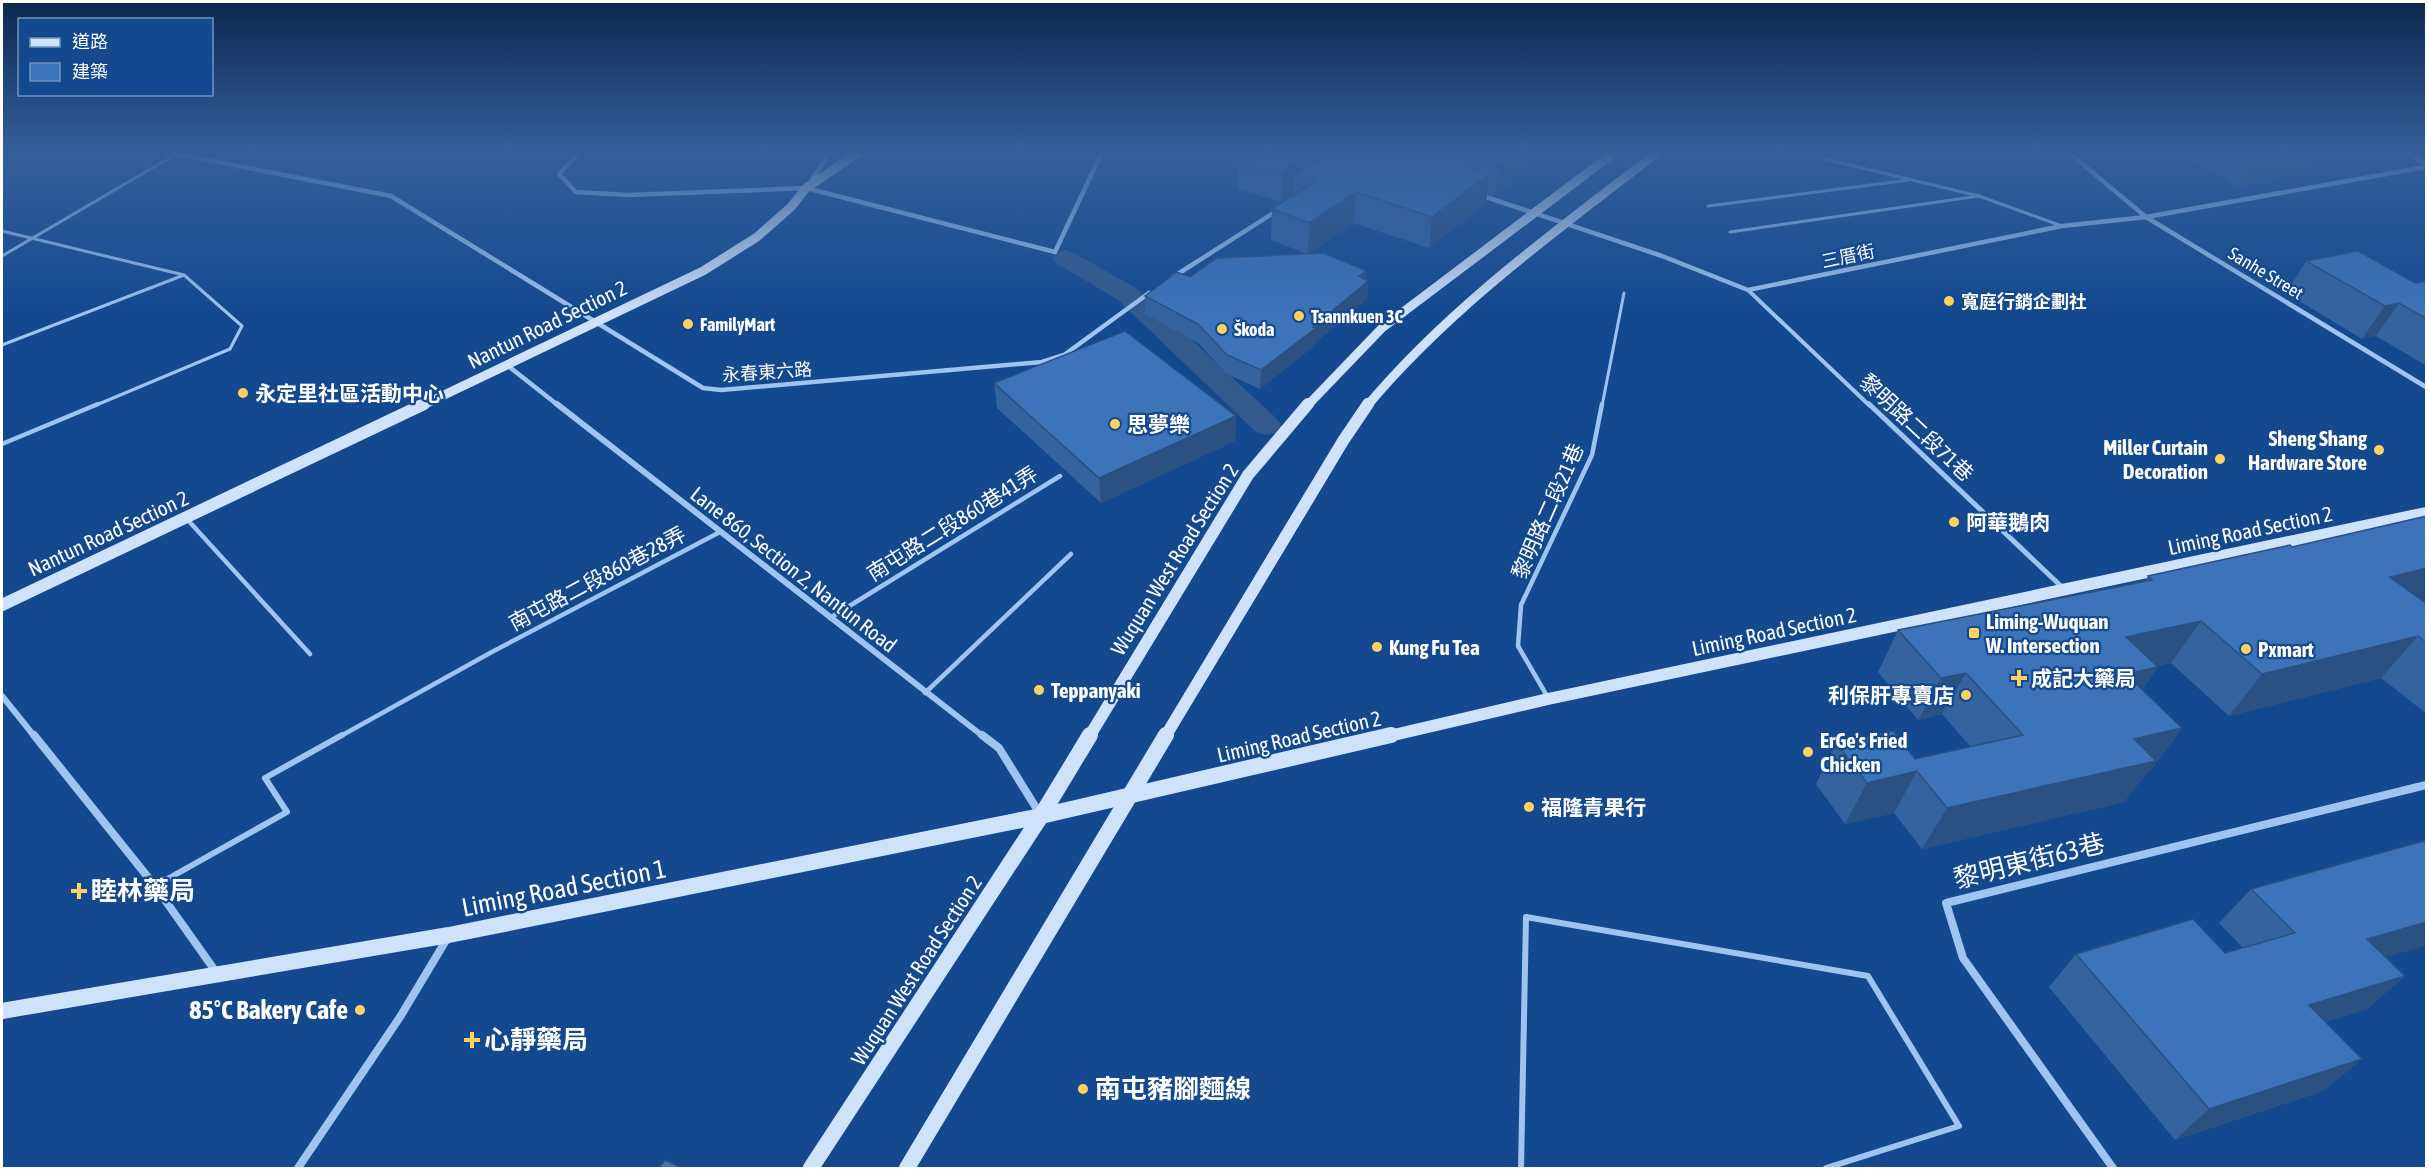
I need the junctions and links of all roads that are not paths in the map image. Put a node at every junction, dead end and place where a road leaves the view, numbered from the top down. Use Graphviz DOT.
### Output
graph roads {
  1 [pos="87,207"];
  2 [pos="408,207"];
  3 [pos="790,207"];
  4 [pos="879,207"];
  5 [pos="1077,207"];
  6 [pos="1514,207"];
  7 [pos="1542,207"];
  8 [pos="1588,207"];
  9 [pos="1906,207"];
  10 [pos="2008,207"];
  11 [pos="2134,207"];
  12 [pos="2203,207"];
  13 [pos="1280,208"];
  14 [pos="1534,213"];
  15 [pos="2146,217"];
  16 [pos="1567,223"];
  17 [pos="2062,226"];
  18 [pos="2,231"];
  19 [pos="1730,232"];
  20 [pos="34,238"];
  21 [pos="2,256"];
  22 [pos="184,275"];
  23 [pos="1165,282"];
  24 [pos="1157,288"];
  25 [pos="1748,290"];
  26 [pos="1624,293"];
  27 [pos="594,323"];
  28 [pos="2,345"];
  29 [pos="507,365"];
  30 [pos="2427,387"];
  31 [pos="2,444"];
  32 [pos="1060,476"];
  33 [pos="2427,513"];
  34 [pos="186,518"];
  35 [pos="720,532"];
  36 [pos="1071,554"];
  37 [pos="2064,589"];
  38 [pos="2,605"];
  39 [pos="830,618"];
  40 [pos="310,654"];
  41 [pos="925,693"];
  42 [pos="2,696"];
  43 [pos="1548,699"];
  44 [pos="2427,785"];
  45 [pos="1132,795"];
  46 [pos="1041,816"];
  47 [pos="155,886"];
  48 [pos="449,935"];
  49 [pos="217,974"];
  50 [pos="2,1011"];
  51 [pos="298,1168"];
  52 [pos="811,1168"];
  53 [pos="907,1168"];
  54 [pos="1521,1168"];
  55 [pos="1826,1168"];
  56 [pos="2113,1168"];
  1 -- 20 [label="lane"];
  2 -- 27 [label="street, 永春東六路"];
  3 -- 27 [label="main road, Nantun Road Section 2"];
  4 -- 5 [label="street"];
  6 -- 14 [label="street"];
  7 -- 14 [label="main road, Wuquan West Road Section 2"];
  8 -- 16 [label="main road"];
  9 -- 19 [label="lane"];
  10 -- 17 [label="lane"];
  11 -- 15 [label="street, Sanhe Street"];
  12 -- 15 [label="street, 三厝街"];
  13 -- 23 [label="street"];
  14 -- 16 [label="street"];
  14 -- 46 [label="main road, Wuquan West Road Section 2"];
  15 -- 17 [label="street, 三厝街"];
  15 -- 30 [label="street, Sanhe Street"];
  16 -- 25 [label="street"];
  16 -- 45 [label="main road"];
  17 -- 25 [label="street, 三厝街"];
  18 -- 20 [label="lane"];
  20 -- 21 [label="lane"];
  20 -- 22 [label="lane"];
  22 -- 28 [label="lane"];
  22 -- 31 [label="lane"];
  24 -- 27 [label="street, 永春東六路"];
  25 -- 37 [label="street, 黎明路二段71巷"];
  26 -- 43 [label="lane, 黎明路二段21巷"];
  27 -- 29 [label="main road, Nantun Road Section 2"];
  29 -- 34 [label="main road, Nantun Road Section 2"];
  29 -- 35 [label="street, Lane 860, Section 2, Nantun Road"];
  32 -- 39 [label="lane, 南屯路二段860巷41弄"];
  33 -- 37 [label="main road, Liming Road Section 2"];
  34 -- 38 [label="main road, Nantun Road Section 2"];
  34 -- 40 [label="lane"];
  35 -- 39 [label="street, Lane 860, Section 2, Nantun Road"];
  35 -- 47 [label="lane, 南屯路二段860巷28弄"];
  36 -- 41 [label="lane"];
  37 -- 43 [label="main road, Liming Road Section 2"];
  39 -- 41 [label="street, Lane 860, Section 2, Nantun Road"];
  41 -- 46 [label="street, Lane 860, Section 2, Nantun Road"];
  42 -- 47 [label="street"];
  43 -- 45 [label="main road, Liming Road Section 2"];
  44 -- 56 [label="street, 黎明東街63巷"];
  45 -- 46 [label="main road, Liming Road Section 1"];
  45 -- 53 [label="main road"];
  46 -- 48 [label="main road, Liming Road Section 1"];
  46 -- 52 [label="main road, Wuquan West Road Section 2"];
  47 -- 49 [label="street"];
  48 -- 49 [label="main road, Liming Road Section 1"];
  48 -- 51 [label="street"];
  49 -- 50 [label="main road, Liming Road Section 1"];
  54 -- 55 [label="lane"];
}
